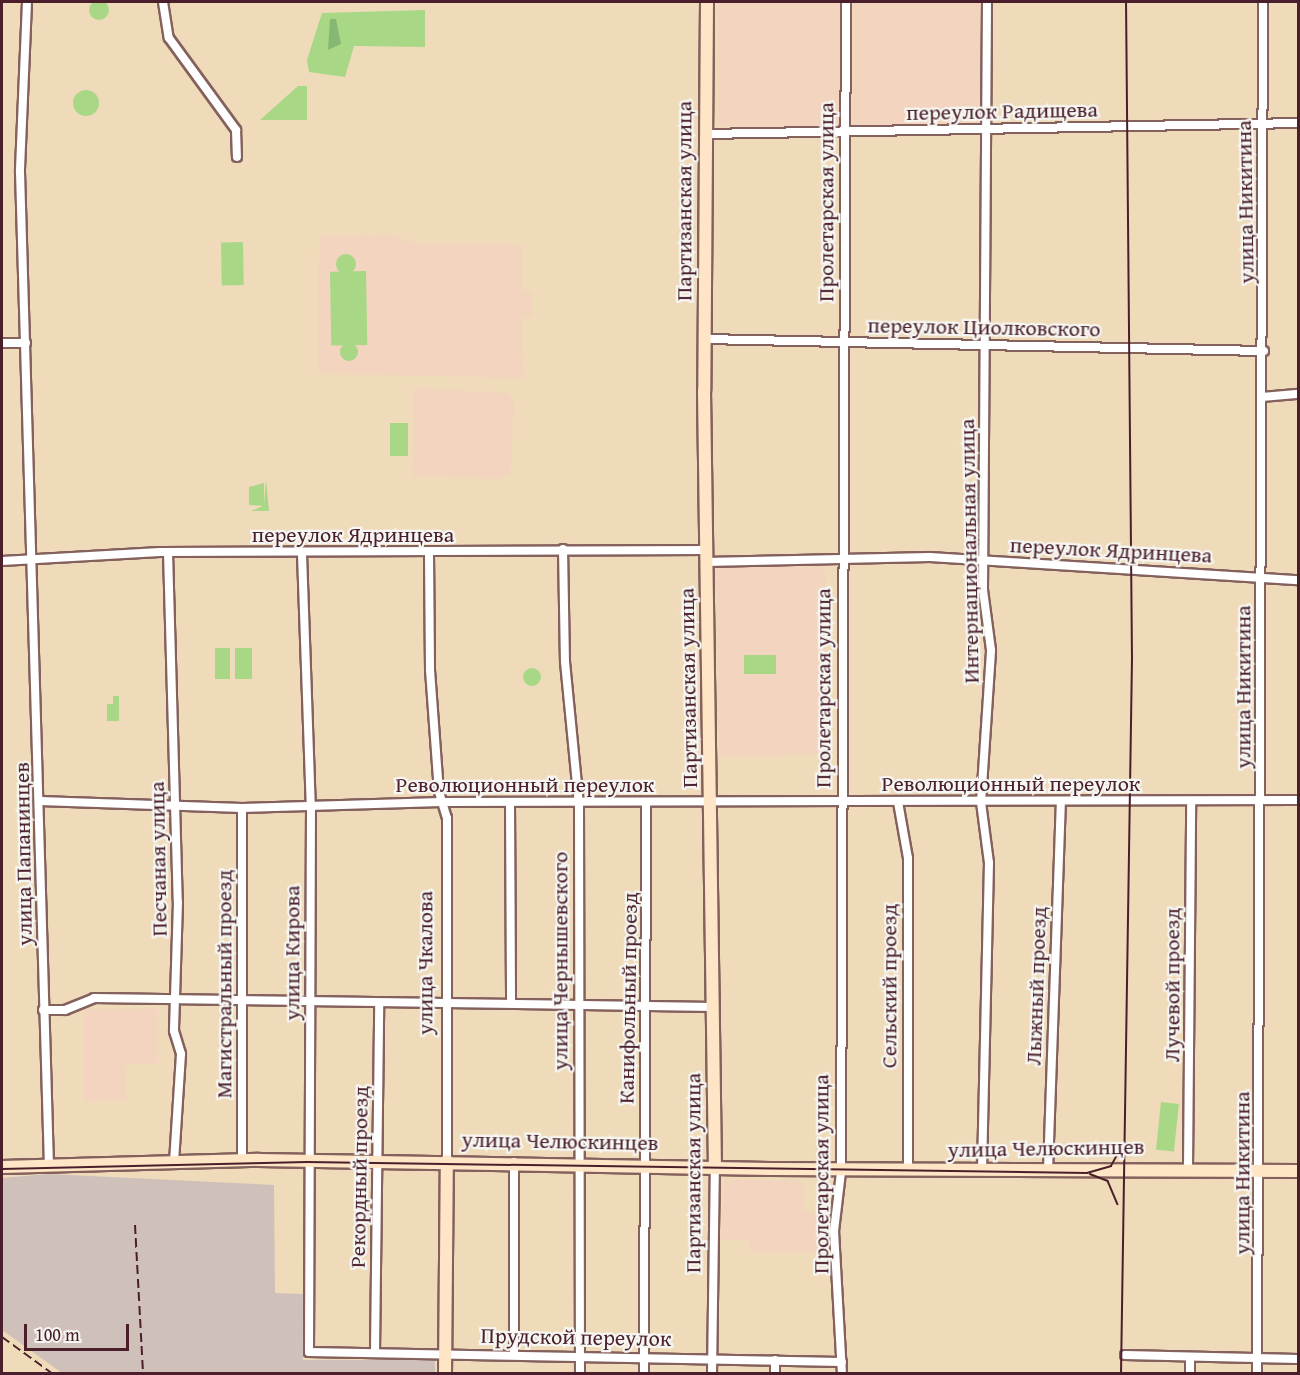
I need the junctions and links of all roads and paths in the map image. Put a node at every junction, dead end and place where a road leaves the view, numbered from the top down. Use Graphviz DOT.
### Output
graph roads {
  1 [pos="27,2"];
  2 [pos="163,2"];
  3 [pos="708,2"];
  4 [pos="846,2"];
  5 [pos="987,2"];
  6 [pos="1263,2"];
  7 [pos="1299,123"];
  8 [pos="1262,124"];
  9 [pos="986,130"];
  10 [pos="845,133"];
  11 [pos="706,134"];
  12 [pos="237,157"];
  13 [pos="704,339"];
  14 [pos="843,342"];
  15 [pos="2,343"];
  16 [pos="26,343"];
  17 [pos="984,344"];
  18 [pos="1264,351"];
  19 [pos="1299,394"];
  20 [pos="1263,398"];
  21 [pos="563,549"];
  22 [pos="168,552"];
  23 [pos="302,554"];
  24 [pos="429,554"];
  25 [pos="706,556"];
  26 [pos="35,559"];
  27 [pos="843,559"];
  28 [pos="984,560"];
  29 [pos="2,561"];
  30 [pos="1261,577"];
  31 [pos="1299,580"];
  32 [pos="1261,797"];
  33 [pos="1299,800"];
  34 [pos="40,801"];
  35 [pos="981,801"];
  36 [pos="175,802"];
  37 [pos="441,802"];
  38 [pos="712,802"];
  39 [pos="840,802"];
  40 [pos="898,802"];
  41 [pos="1061,802"];
  42 [pos="1191,802"];
  43 [pos="510,803"];
  44 [pos="646,803"];
  45 [pos="579,804"];
  46 [pos="311,806"];
  47 [pos="242,808"];
  48 [pos="177,1002"];
  49 [pos="445,1003"];
  50 [pos="511,1003"];
  51 [pos="242,1004"];
  52 [pos="310,1004"];
  53 [pos="379,1004"];
  54 [pos="577,1005"];
  55 [pos="646,1005"];
  56 [pos="714,1007"];
  57 [pos="43,1010"];
  58 [pos="242,1160"];
  59 [pos="307,1160"];
  60 [pos="376,1161"];
  61 [pos="447,1161"];
  62 [pos="514,1162"];
  63 [pos="174,1163"];
  64 [pos="578,1163"];
  65 [pos="644,1163"];
  66 [pos="715,1165"];
  67 [pos="49,1166"];
  68 [pos="2,1167"];
  69 [pos="1188,1168"];
  70 [pos="1260,1169"];
  71 [pos="840,1170"];
  72 [pos="908,1170"];
  73 [pos="1299,1170"];
  74 [pos="982,1171"];
  75 [pos="1048,1171"];
  76 [pos="375,1351"];
  77 [pos="446,1351"];
  78 [pos="309,1352"];
  79 [pos="514,1354"];
  80 [pos="1125,1354"];
  81 [pos="580,1357"];
  82 [pos="645,1357"];
  83 [pos="712,1357"];
  84 [pos="1190,1357"];
  85 [pos="1258,1357"];
  86 [pos="775,1359"];
  87 [pos="1299,1359"];
  88 [pos="842,1362"];
  89 [pos="445,1374"];
  90 [pos="580,1374"];
  91 [pos="644,1374"];
  92 [pos="712,1374"];
  93 [pos="775,1374"];
  94 [pos="842,1374"];
  95 [pos="1190,1374"];
  96 [pos="1257,1374"];
  1 -- 16 [label="street, улица Папанинцев"];
  2 -- 12 [label="street"];
  3 -- 11 [label="main road, Партизанская улица"];
  4 -- 10 [label="street, Пролетарская улица"];
  5 -- 9 [label="street, Интернациональная улица"];
  6 -- 8 [label="street, улица Никитина"];
  7 -- 8 [label="street, переулок Радищева"];
  8 -- 9 [label="street, переулок Радищева"];
  8 -- 18 [label="street, улица Никитина"];
  9 -- 10 [label="street, переулок Радищева"];
  9 -- 17 [label="street, Интернациональная улица"];
  10 -- 11 [label="street, переулок Радищева"];
  10 -- 14 [label="street, Пролетарская улица"];
  11 -- 13 [label="main road, Партизанская улица"];
  13 -- 14 [label="street, переулок Циолковского"];
  13 -- 25 [label="main road, Партизанская улица"];
  14 -- 17 [label="street, переулок Циолковского"];
  14 -- 27 [label="street, Пролетарская улица"];
  15 -- 16 [label="street"];
  16 -- 26 [label="street, улица Папанинцев"];
  17 -- 18 [label="street, переулок Циолковского"];
  17 -- 28 [label="street, Интернациональная улица"];
  18 -- 20 [label="street, улица Никитина"];
  19 -- 20 [label="street"];
  20 -- 30 [label="street, улица Никитина"];
  21 -- 24 [label="street, переулок Ядринцева"];
  21 -- 25 [label="street, переулок Ядринцева"];
  21 -- 45 [label="street, улица Чернышевского"];
  22 -- 23 [label="street, переулок Ядринцева"];
  22 -- 26 [label="street, переулок Ядринцева"];
  22 -- 36 [label="street, Песчаная улица"];
  23 -- 24 [label="street, переулок Ядринцева"];
  23 -- 46 [label="street, улица Кирова"];
  24 -- 37 [label="street, улица Чкалова"];
  25 -- 27 [label="street, переулок Ядринцева"];
  25 -- 38 [label="main road, Партизанская улица"];
  26 -- 29 [label="street, переулок Ядринцева"];
  26 -- 34 [label="street, улица Папанинцев"];
  27 -- 28 [label="street, переулок Ядринцева"];
  27 -- 39 [label="street, Пролетарская улица"];
  28 -- 30 [label="street, переулок Ядринцева"];
  28 -- 35 [label="street, Интернациональная улица"];
  30 -- 31 [label="street, переулок Ядринцева"];
  30 -- 32 [label="street, улица Никитина"];
  32 -- 33 [label="street, Революционный переулок"];
  32 -- 42 [label="street, Революционный переулок"];
  32 -- 70 [label="street, улица Никитина"];
  34 -- 36 [label="street, Революционный переулок"];
  34 -- 57 [label="street, улица Папанинцев"];
  35 -- 40 [label="street, Революционный переулок"];
  35 -- 41 [label="street, Революционный переулок"];
  35 -- 74 [label="street, Интернациональная улица"];
  36 -- 47 [label="street, Революционный переулок"];
  36 -- 48 [label="street, Песчаная улица"];
  37 -- 43 [label="street, Революционный переулок"];
  37 -- 46 [label="street, Революционный переулок"];
  37 -- 49 [label="street, улица Чкалова"];
  38 -- 39 [label="street, Революционный переулок"];
  38 -- 44 [label="street, Революционный переулок"];
  38 -- 56 [label="main road, Партизанская улица"];
  39 -- 40 [label="street, Революционный переулок"];
  39 -- 71 [label="street, Пролетарская улица"];
  40 -- 72 [label="street, Сельский проезд"];
  41 -- 42 [label="street, Революционный переулок"];
  41 -- 75 [label="street, Лыжный проезд"];
  42 -- 69 [label="street, Лучевой проезд"];
  43 -- 45 [label="street, Революционный переулок"];
  43 -- 50 [label="street"];
  44 -- 45 [label="street, Революционный переулок"];
  44 -- 55 [label="street, Канифольный проезд"];
  45 -- 54 [label="street, улица Чернышевского"];
  46 -- 47 [label="street, Революционный переулок"];
  46 -- 52 [label="street, улица Кирова"];
  47 -- 51 [label="street, Магистральный проезд"];
  48 -- 51 [label="street"];
  48 -- 57 [label="street"];
  48 -- 63 [label="street, Песчаная улица"];
  49 -- 50 [label="street"];
  49 -- 53 [label="street"];
  49 -- 61 [label="street, улица Чкалова"];
  50 -- 54 [label="street"];
  51 -- 52 [label="street"];
  51 -- 58 [label="street, Магистральный проезд"];
  52 -- 53 [label="street"];
  52 -- 59 [label="street, улица Кирова"];
  53 -- 60 [label="street, Рекордный проезд"];
  54 -- 55 [label="street"];
  54 -- 64 [label="street, улица Чернышевского"];
  55 -- 56 [label="street"];
  55 -- 65 [label="street, Канифольный проезд"];
  56 -- 66 [label="main road, Партизанская улица"];
  57 -- 67 [label="street, улица Папанинцев"];
  58 -- 59 [label="main road, улица Челюскинцев"];
  58 -- 63 [label="main road, улица Челюскинцев"];
  59 -- 60 [label="main road, улица Челюскинцев"];
  59 -- 78 [label="street, улица Кирова"];
  60 -- 61 [label="main road, улица Челюскинцев"];
  60 -- 76 [label="street, Рекордный проезд"];
  61 -- 62 [label="main road, улица Челюскинцев"];
  61 -- 77 [label="main road, улица Чкалова"];
  62 -- 64 [label="main road, улица Челюскинцев"];
  62 -- 79 [label="street"];
  63 -- 67 [label="main road, улица Челюскинцев"];
  64 -- 65 [label="main road, улица Челюскинцев"];
  64 -- 81 [label="street, улица Чернышевского"];
  65 -- 66 [label="main road, улица Челюскинцев"];
  65 -- 82 [label="street, Канифольный проезд"];
  66 -- 71 [label="main road, улица Челюскинцев"];
  66 -- 83 [label="street, Партизанская улица"];
  67 -- 68 [label="main road, улица Челюскинцев"];
  69 -- 70 [label="main road, улица Челюскинцев"];
  69 -- 75 [label="main road, улица Челюскинцев"];
  70 -- 73 [label="main road, улица Челюскинцев"];
  70 -- 85 [label="street, улица Никитина"];
  71 -- 72 [label="main road, улица Челюскинцев"];
  71 -- 88 [label="street, Пролетарская улица"];
  72 -- 74 [label="main road, улица Челюскинцев"];
  74 -- 75 [label="main road, улица Челюскинцев"];
  76 -- 77 [label="street, Прудской переулок"];
  76 -- 78 [label="street, Прудской переулок"];
  77 -- 79 [label="street, Прудской переулок"];
  77 -- 89 [label="main road, улица Чкалова"];
  79 -- 81 [label="street, Прудской переулок"];
  80 -- 84 [label="street"];
  81 -- 82 [label="street, Прудской переулок"];
  81 -- 90 [label="street, улица Чернышевского"];
  82 -- 83 [label="street, Прудской переулок"];
  82 -- 91 [label="street, Канифольный проезд"];
  83 -- 86 [label="street, Прудской переулок"];
  83 -- 92 [label="street, Партизанская улица"];
  84 -- 85 [label="street"];
  84 -- 95 [label="street"];
  85 -- 87 [label="street"];
  85 -- 96 [label="street, улица Никитина"];
  86 -- 88 [label="street, Прудской переулок"];
  86 -- 93 [label="street"];
  88 -- 94 [label="street, Пролетарская улица"];
}
